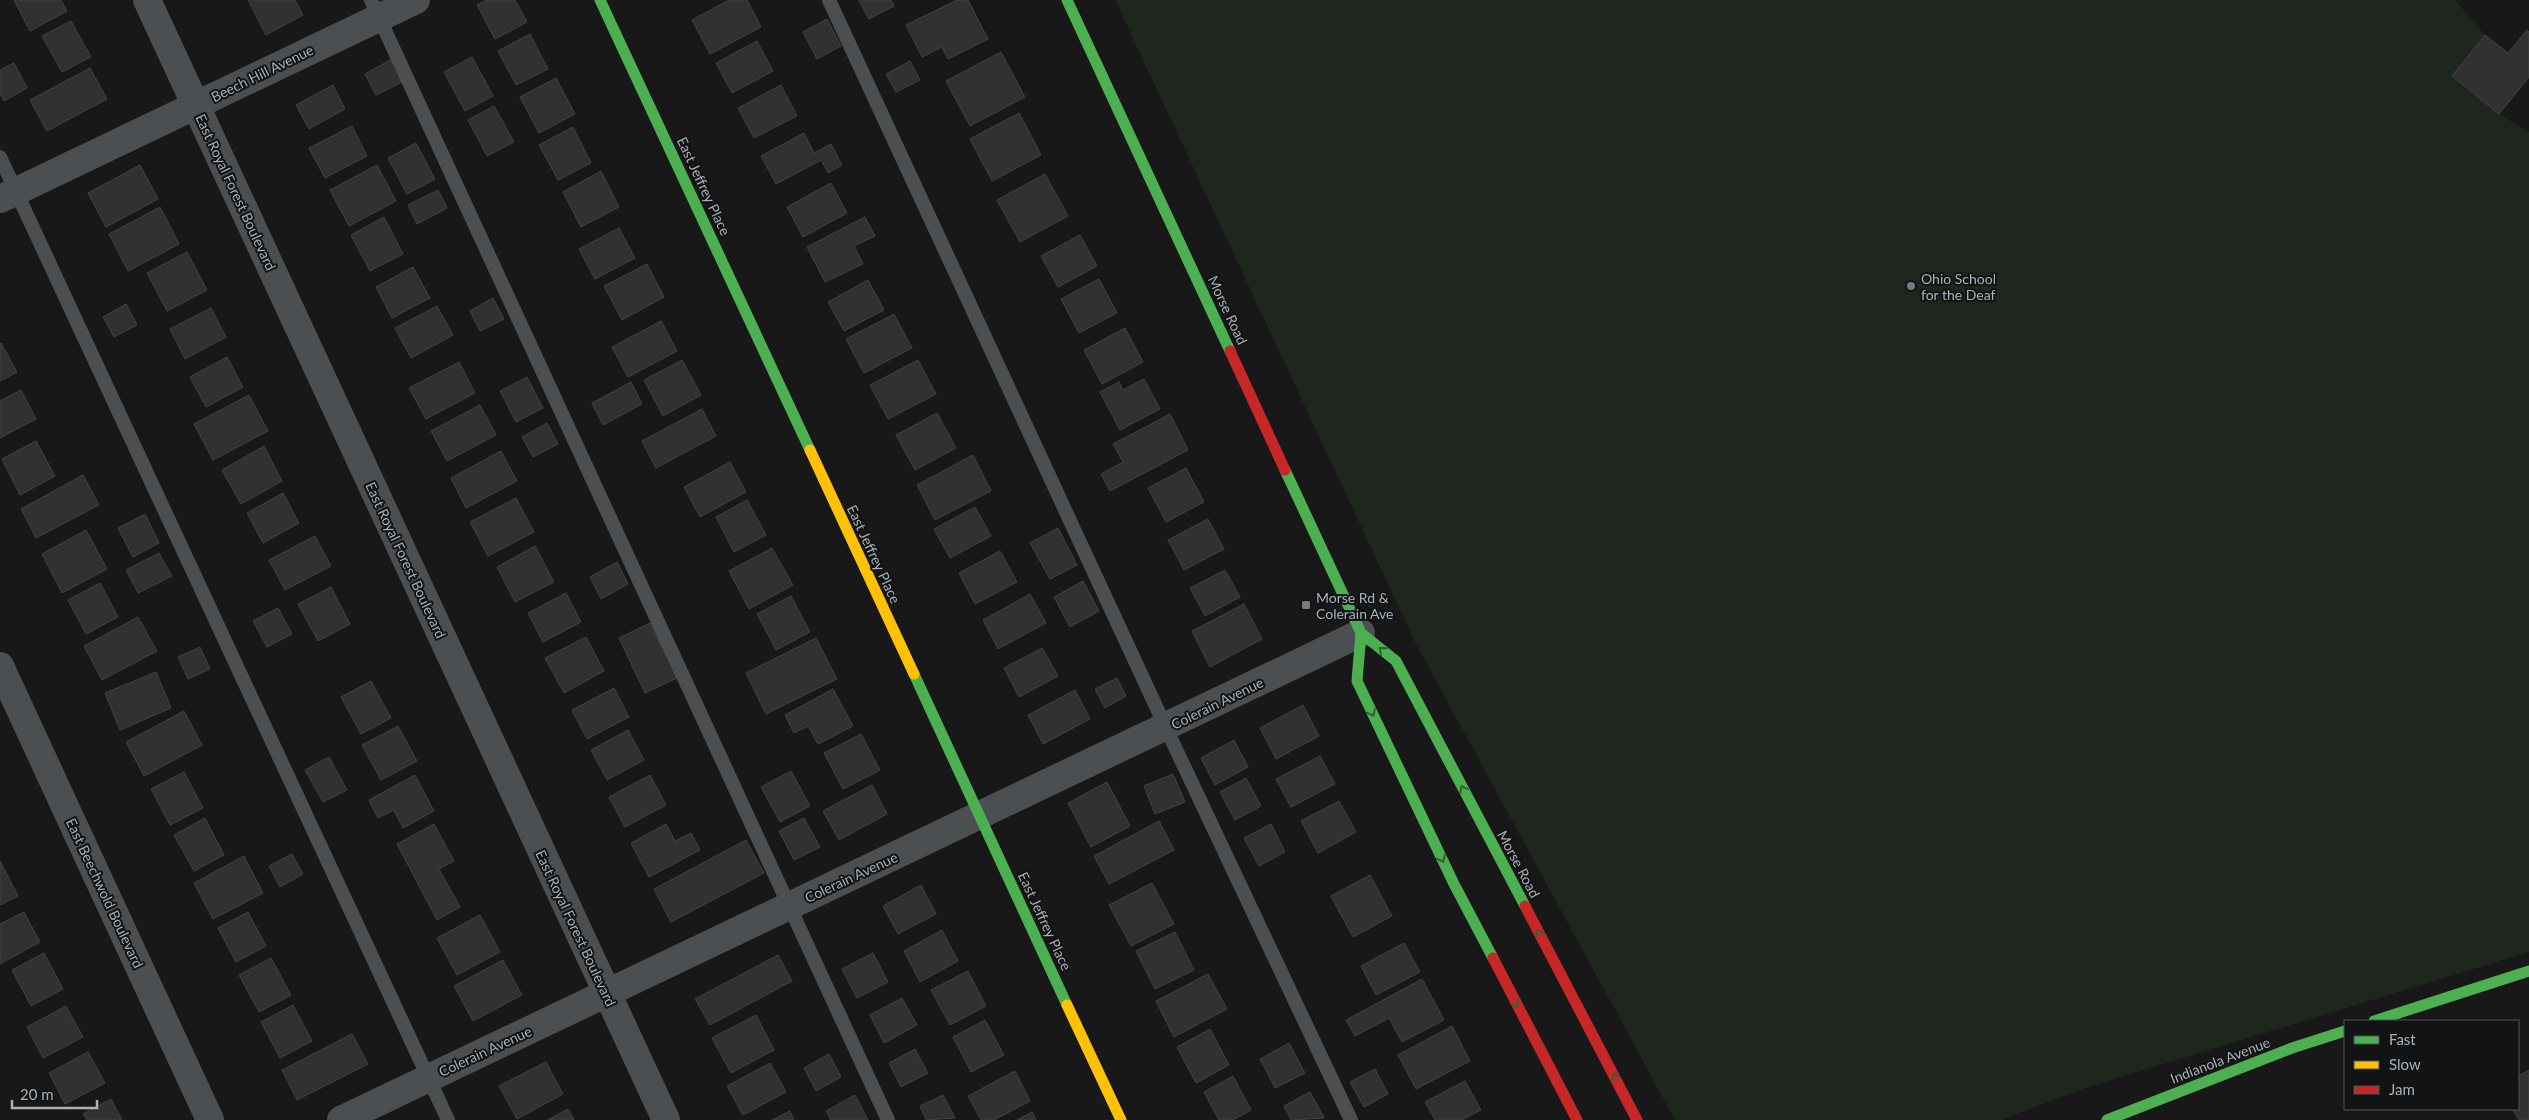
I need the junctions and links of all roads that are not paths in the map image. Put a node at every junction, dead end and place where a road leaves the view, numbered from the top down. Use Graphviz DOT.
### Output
graph roads {
  1 [pos="147,0"];
  2 [pos="416,0"];
  3 [pos="600,0"];
  4 [pos="829,0"];
  5 [pos="1068,0"];
  6 [pos="375,9"];
  7 [pos="196,105"];
  8 [pos="0,157"];
  9 [pos="8,195"];
  10 [pos="1361,633"];
  11 [pos="0,666"];
  12 [pos="1166,728"];
  13 [pos="980,816"];
  14 [pos="790,907"];
  15 [pos="2529,971"];
  16 [pos="607,994"];
  17 [pos="2377,1020"];
  18 [pos="2344,1031"];
  19 [pos="428,1078"];
  20 [pos="210,1120"];
  21 [pos="341,1120"];
  22 [pos="448,1120"];
  23 [pos="666,1120"];
  24 [pos="888,1120"];
  25 [pos="1121,1120"];
  26 [pos="1351,1120"];
  27 [pos="1576,1120"];
  28 [pos="1637,1120"];
  29 [pos="2107,1120"];
  1 -- 7 [label="street, East Royal Forest Boulevard"];
  2 -- 6 [label="street, Beech Hill Avenue"];
  3 -- 13 [label="main road, East Jeffrey Place"];
  4 -- 12 [label="lane"];
  5 -- 10 [label="main road, Morse Road"];
  6 -- 7 [label="street, Beech Hill Avenue"];
  6 -- 14 [label="lane"];
  7 -- 9 [label="street, Beech Hill Avenue"];
  7 -- 16 [label="street, East Royal Forest Boulevard"];
  8 -- 9 [label="lane"];
  9 -- 19 [label="lane"];
  10 -- 12 [label="street, Colerain Avenue"];
  10 -- 27 [label="main road, Morse Road, one-way"];
  28 -- 10 [label="main road, Morse Road, one-way"];
  11 -- 20 [label="street, East Beechwold Boulevard"];
  12 -- 13 [label="street, Colerain Avenue"];
  12 -- 26 [label="lane"];
  13 -- 14 [label="street, Colerain Avenue"];
  13 -- 25 [label="main road, East Jeffrey Place"];
  14 -- 16 [label="street, Colerain Avenue"];
  14 -- 24 [label="lane"];
  15 -- 17 [label="main road"];
  16 -- 19 [label="street, Colerain Avenue"];
  16 -- 23 [label="street, East Royal Forest Boulevard"];
  18 -- 29 [label="main road, Indianola Avenue"];
  19 -- 21 [label="street, Colerain Avenue"];
  19 -- 22 [label="lane"];
}
